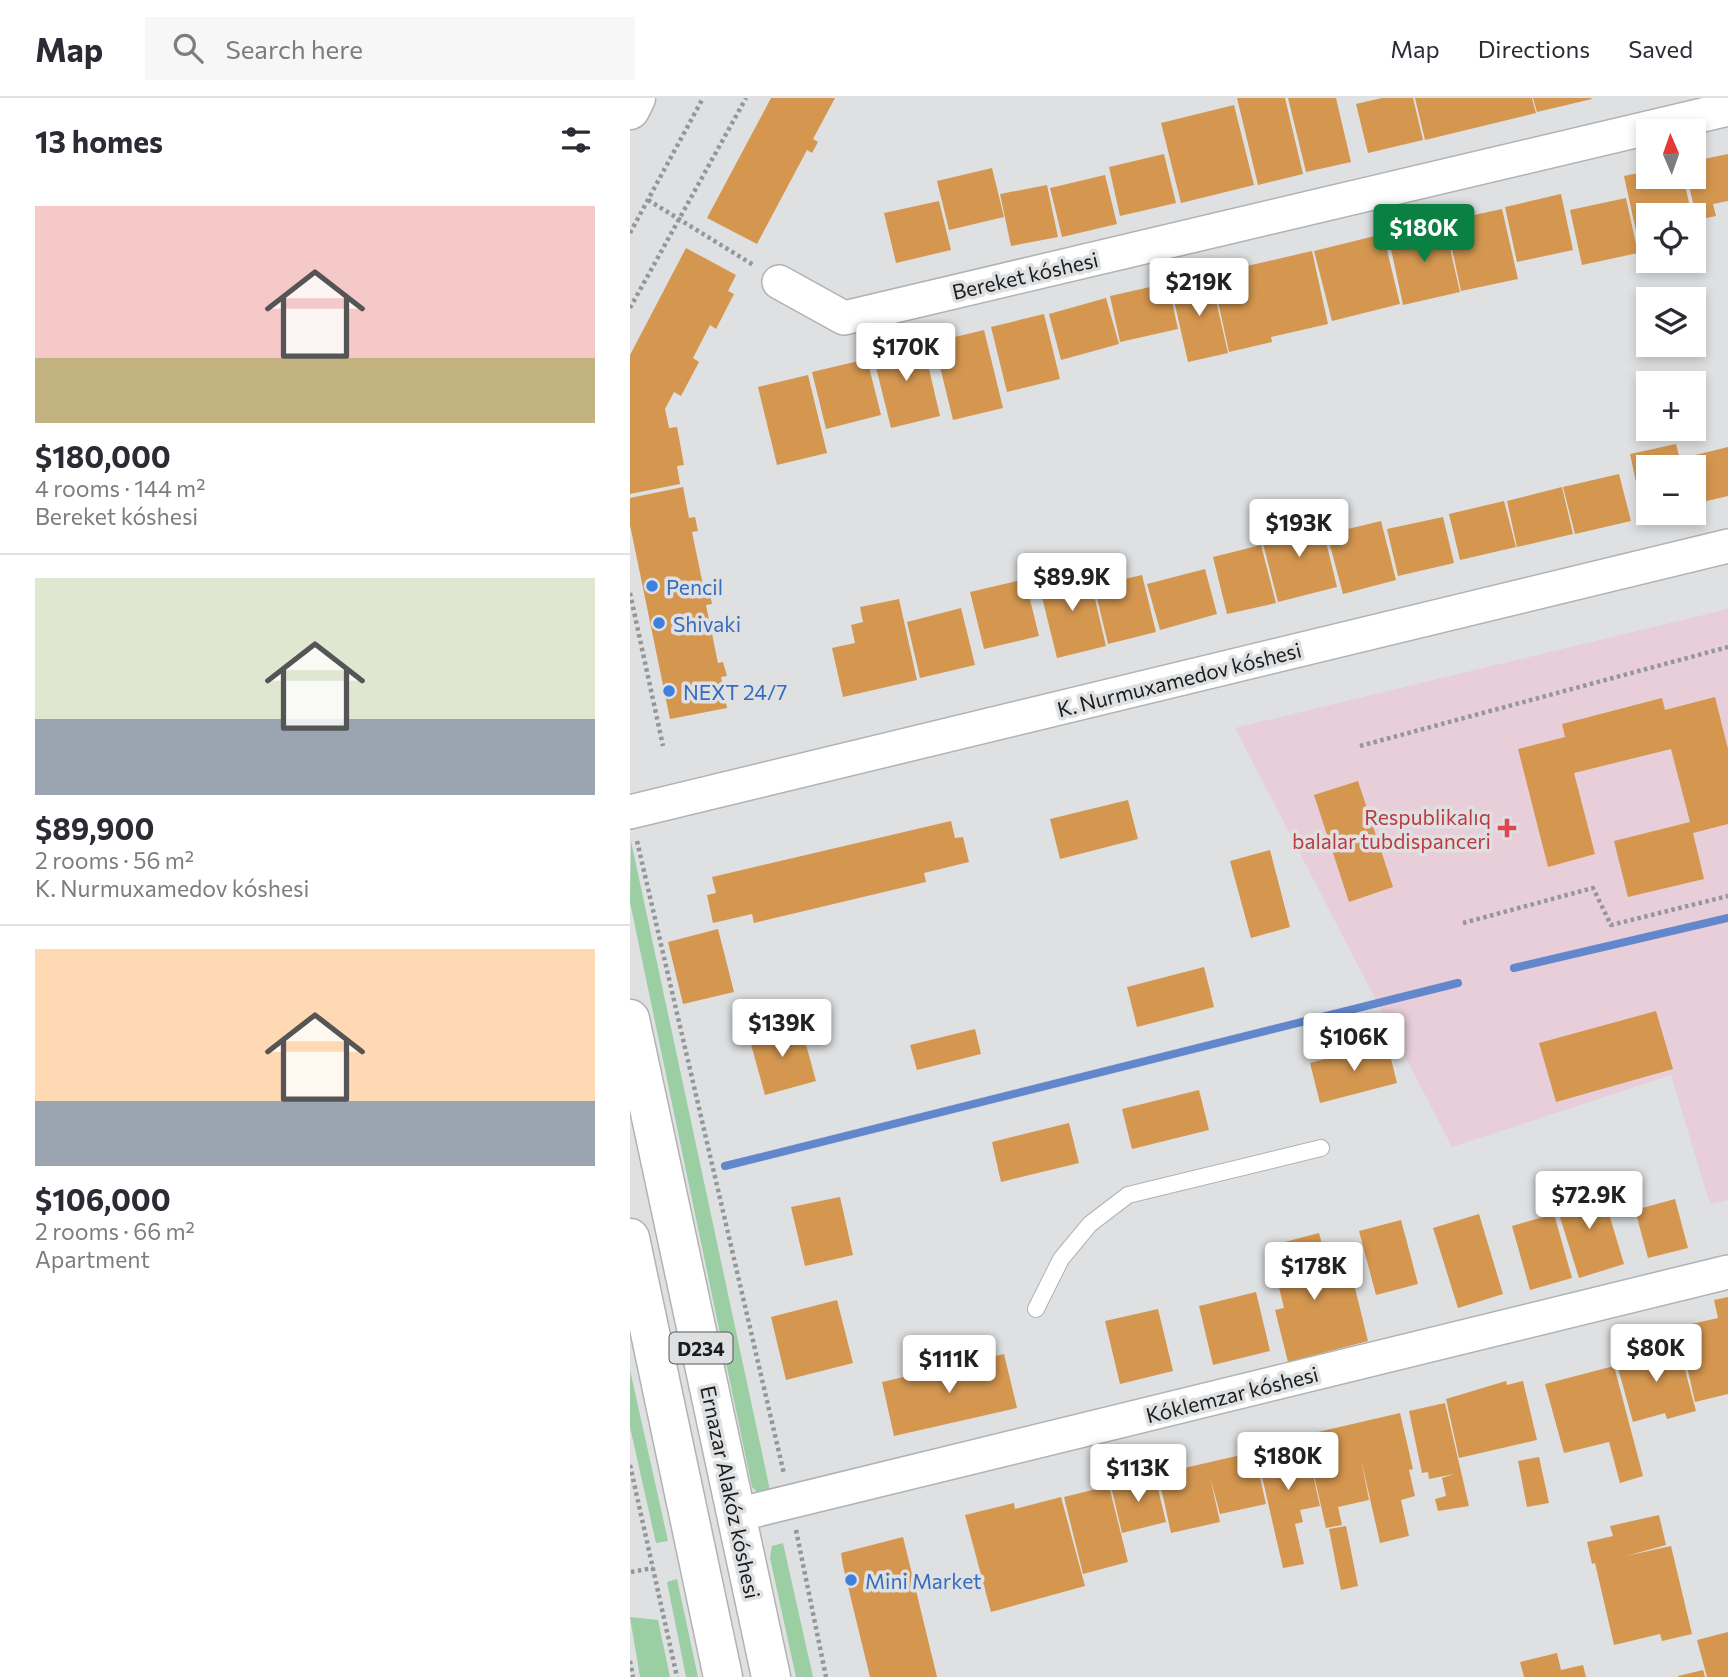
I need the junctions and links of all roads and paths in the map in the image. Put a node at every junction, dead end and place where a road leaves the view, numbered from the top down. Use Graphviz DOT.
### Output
graph roads {
  1 [pos="636,98"];
  2 [pos="703,98"];
  3 [pos="746,98"];
  4 [pos="1728,109"];
  5 [pos="630,110"];
  6 [pos="648,200"];
  7 [pos="679,219"];
  8 [pos="630,233"];
  9 [pos="779,282"];
  10 [pos="630,308"];
  11 [pos="1728,546"];
  12 [pos="630,593"];
  13 [pos="1728,648"];
  14 [pos="663,746"];
  15 [pos="1360,746"];
  16 [pos="630,812"];
  17 [pos="1728,896"];
  18 [pos="1463,923"];
  19 [pos="630,1019"];
  20 [pos="1321,1148"];
  21 [pos="630,1238"];
  22 [pos="1728,1272"];
  23 [pos="1035,1309"];
  24 [pos="630,1465"];
  25 [pos="790,1502"];
  26 [pos="736,1515"];
  27 [pos="653,1568"];
  28 [pos="631,1572"];
  29 [pos="630,1661"];
  30 [pos="633,1677"];
  31 [pos="677,1677"];
  32 [pos="723,1677"];
  33 [pos="771,1677"];
  34 [pos="826,1677"];
  1 -- 5 [label="main road"];
  2 -- 6 [label="path"];
  3 -- 7 [label="path"];
  4 -- 9 [label="street, Bereket kóshesi"];
  6 -- 7 [label="path"];
  6 -- 8 [label="path"];
  7 -- 9 [label="path"];
  7 -- 10 [label="path"];
  11 -- 16 [label="street, K. Nurmuxamedov kóshesi"];
  12 -- 14 [label="path"];
  13 -- 15 [label="path"];
  16 -- 25 [label="path"];
  17 -- 18 [label="path"];
  19 -- 26 [label="main road, Ernazar Alakóz kóshesi / D234"];
  20 -- 23 [label="lane"];
  21 -- 32 [label="main road, D234"];
  22 -- 25 [label="street, Kóklemzar kóshesi"];
  24 -- 27 [label="path"];
  25 -- 26 [label="street, Kóklemzar kóshesi"];
  25 -- 34 [label="path"];
  26 -- 33 [label="main road, Ernazar Alakóz kóshesi / D234"];
  27 -- 28 [label="path"];
  27 -- 31 [label="path"];
  29 -- 30 [label="path"];
}
